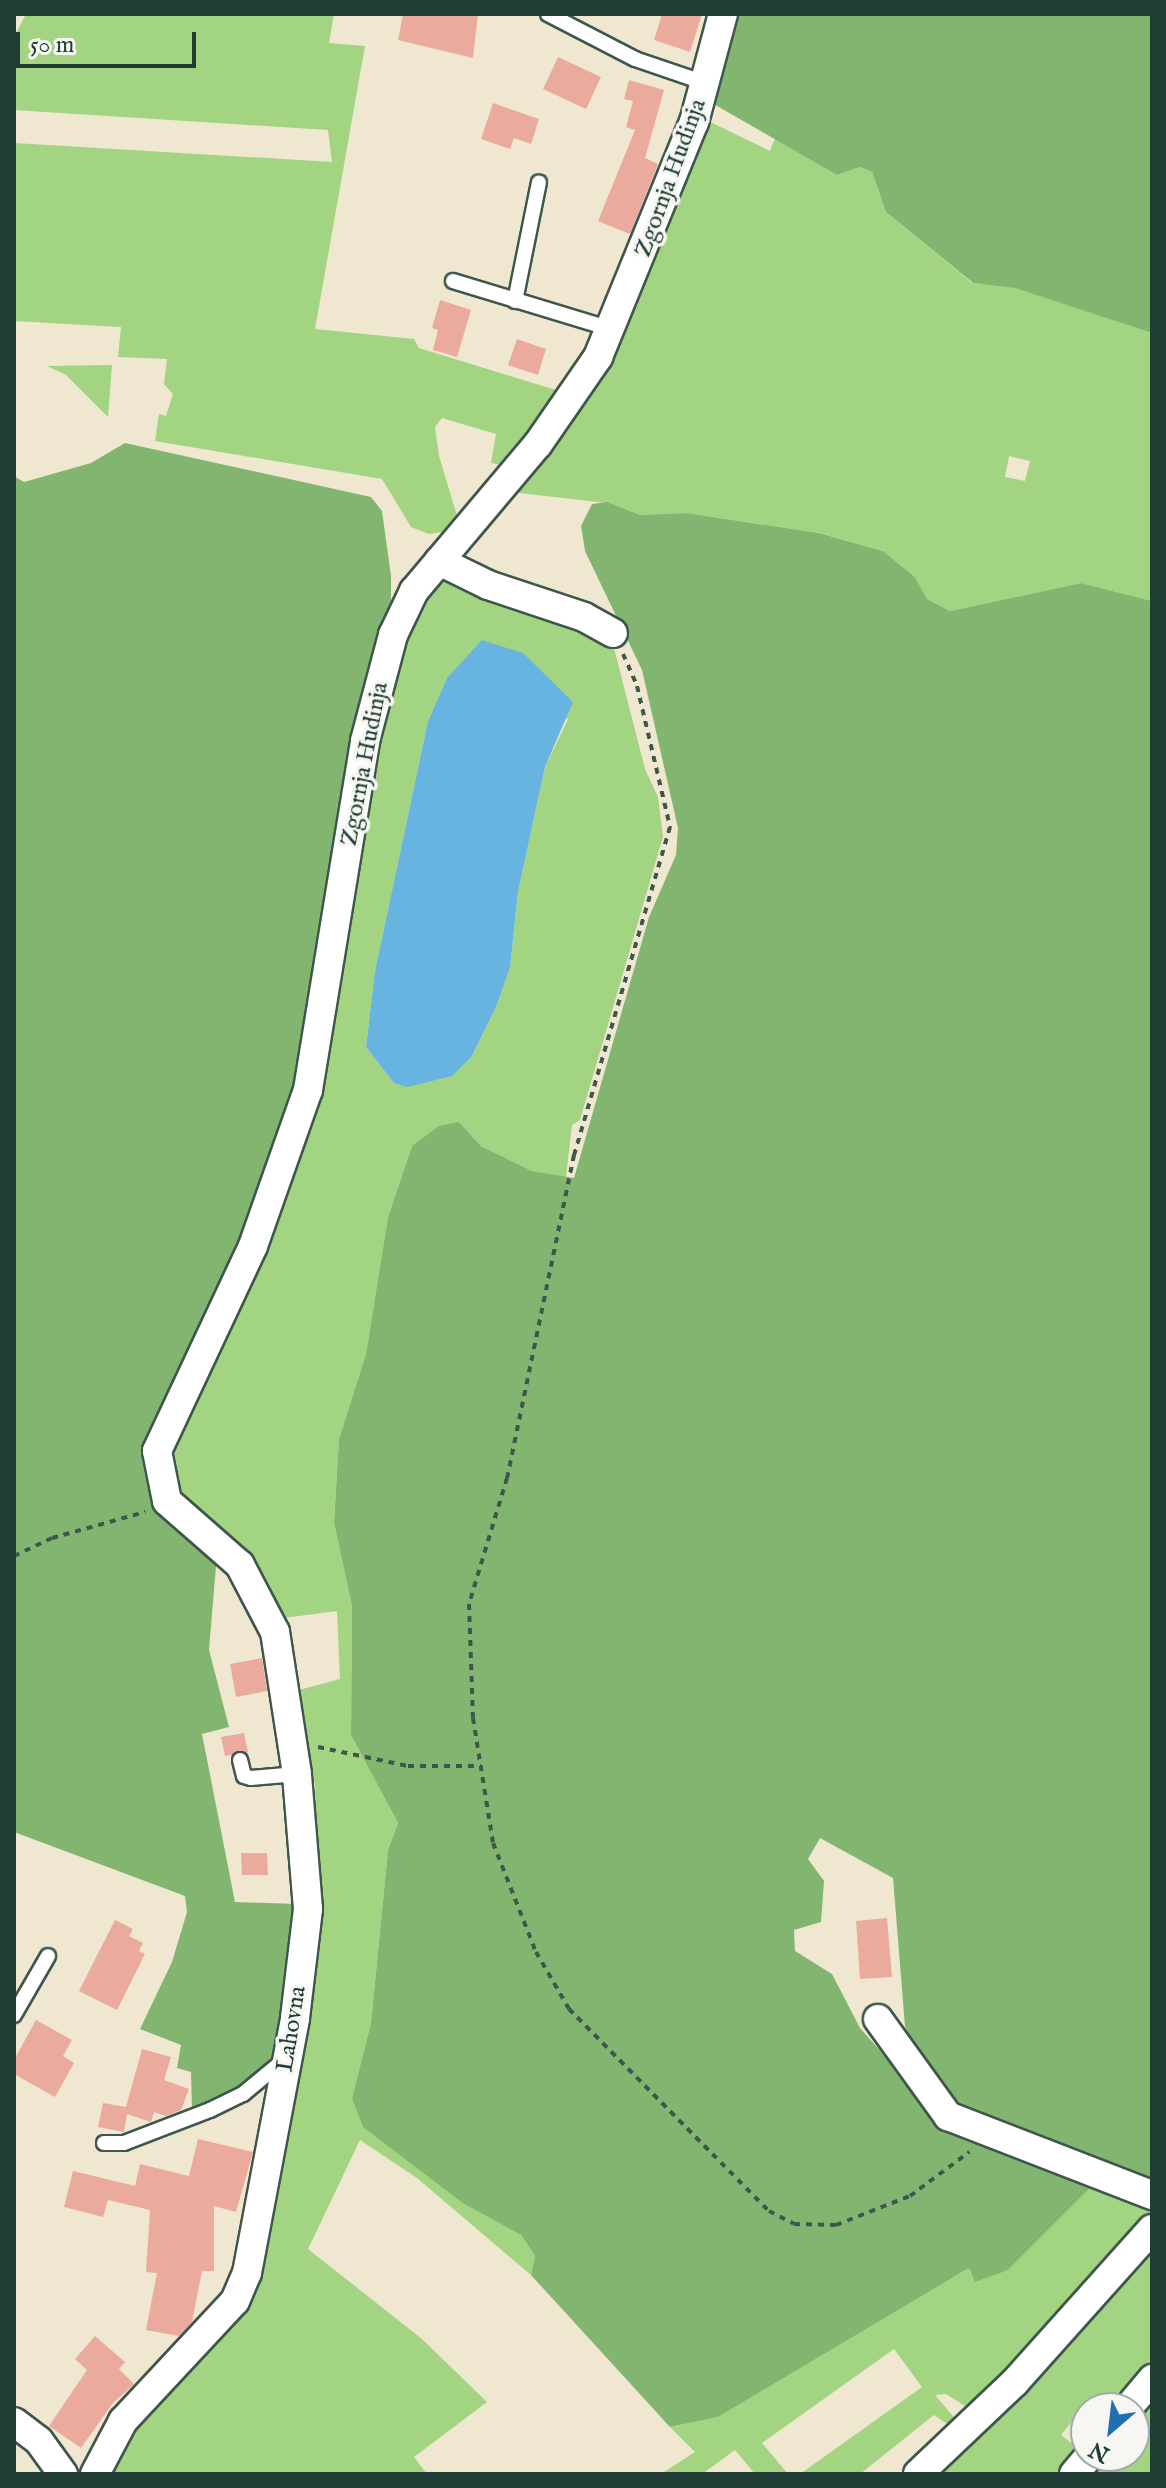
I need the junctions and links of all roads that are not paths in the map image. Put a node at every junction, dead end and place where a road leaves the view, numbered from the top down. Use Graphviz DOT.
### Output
graph roads {
  1 [pos="548,14"];
  2 [pos="723,14"];
  3 [pos="705,83"];
  4 [pos="539,182"];
  5 [pos="453,281"];
  6 [pos="515,301"];
  7 [pos="612,329"];
  8 [pos="439,561"];
  9 [pos="613,633"];
  10 [pos="220,1545"];
  11 [pos="240,1760"];
  12 [pos="297,1774"];
  13 [pos="48,1956"];
  14 [pos="14,2015"];
  15 [pos="878,2019"];
  16 [pos="288,2057"];
  17 [pos="104,2143"];
  18 [pos="1152,2195"];
  19 [pos="1152,2229"];
  20 [pos="14,2422"];
  21 [pos="63,2474"];
  22 [pos="95,2474"];
  23 [pos="918,2474"];
  1 -- 3 [label="lane"];
  2 -- 3 [label="street, Zgornja Hudinja"];
  3 -- 7 [label="street, Zgornja Hudinja"];
  4 -- 6 [label="lane"];
  5 -- 6 [label="lane"];
  6 -- 7 [label="lane"];
  7 -- 8 [label="street, Zgornja Hudinja"];
  8 -- 9 [label="street"];
  8 -- 10 [label="street, Zgornja Hudinja"];
  10 -- 12 [label="street, Lahovna"];
  11 -- 12 [label="lane"];
  12 -- 16 [label="street, Lahovna"];
  13 -- 14 [label="lane"];
  15 -- 18 [label="street"];
  16 -- 17 [label="lane"];
  16 -- 22 [label="street, Lahovna"];
  19 -- 23 [label="street"];
  20 -- 21 [label="street"];
}
